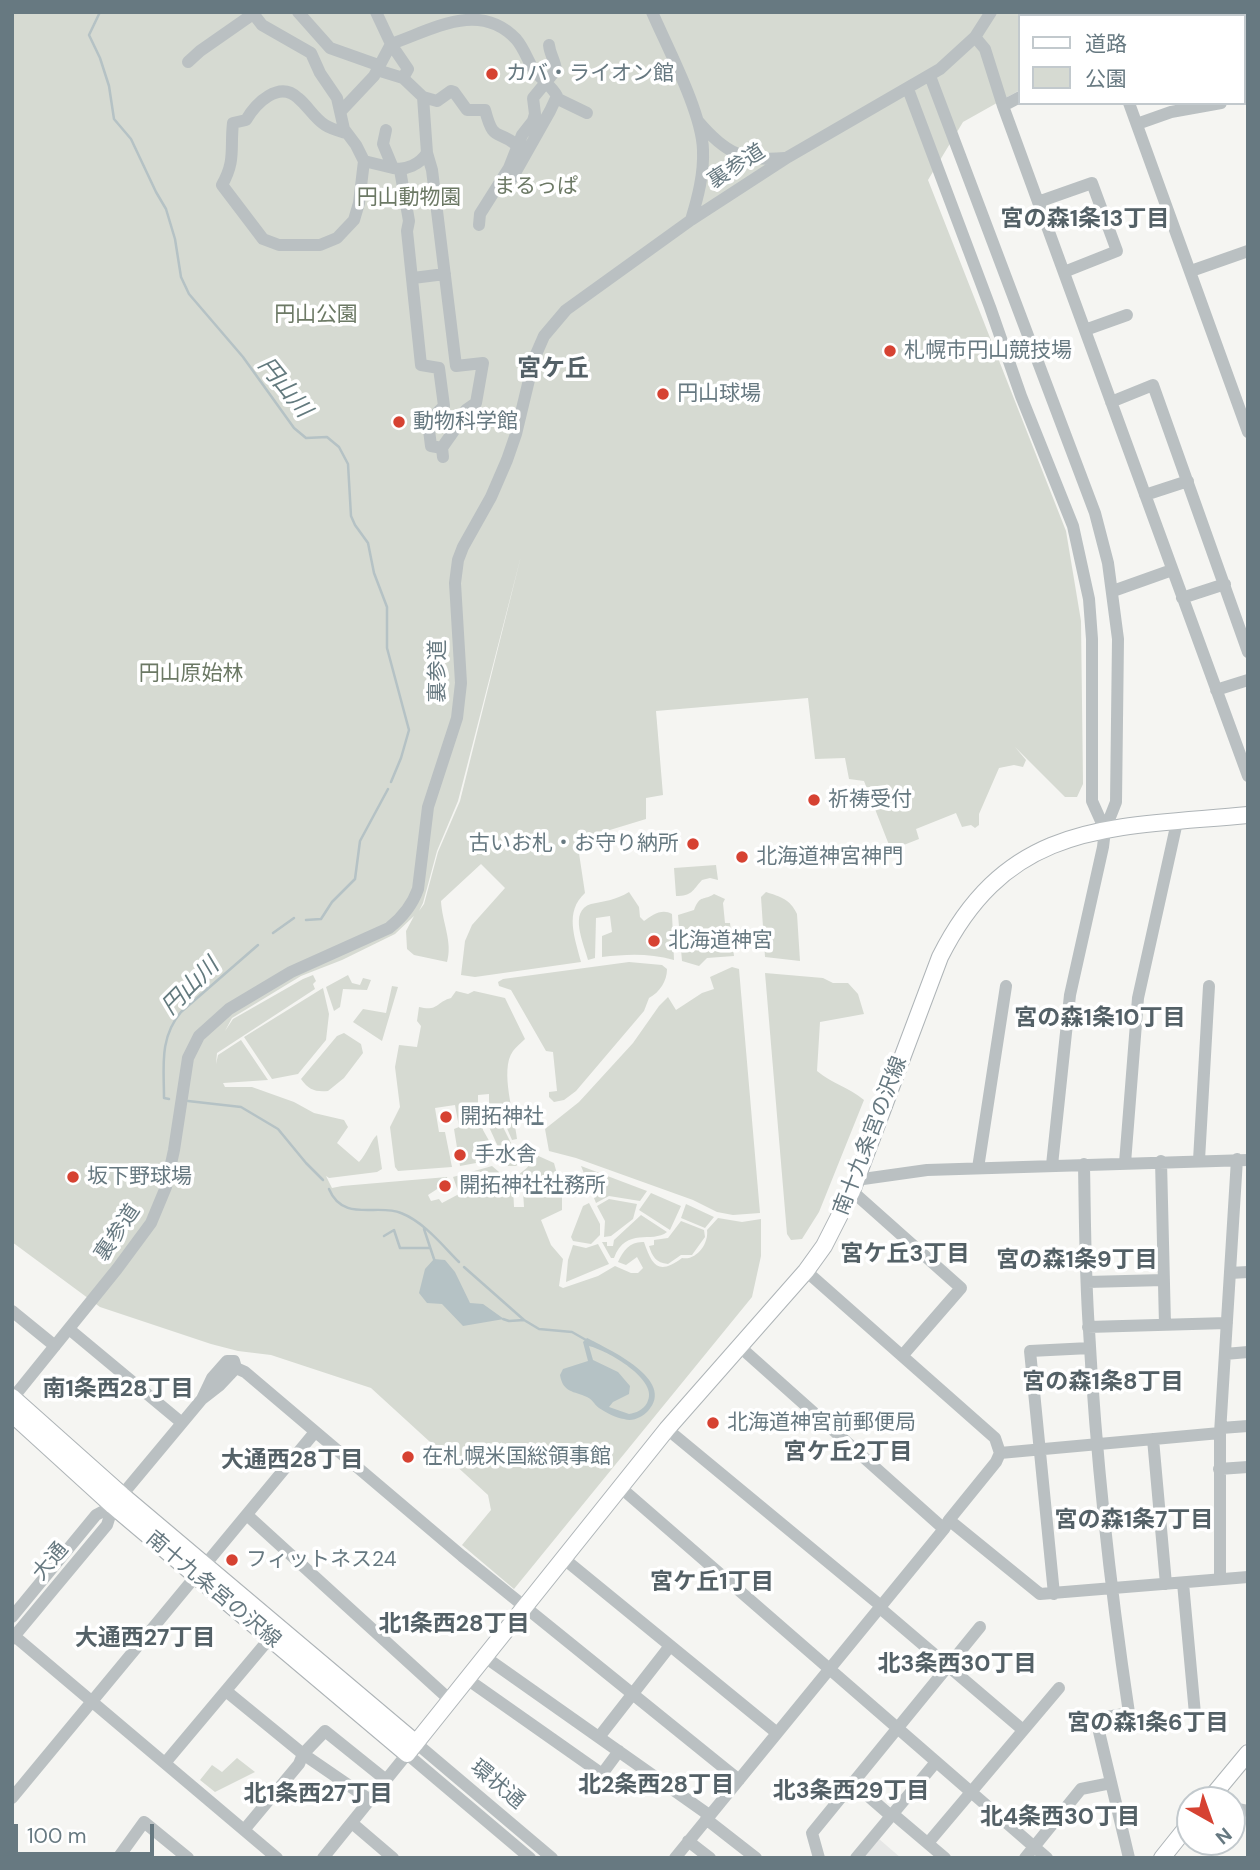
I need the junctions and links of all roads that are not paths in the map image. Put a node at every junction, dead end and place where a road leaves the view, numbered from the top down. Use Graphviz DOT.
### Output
graph roads {
  1 [pos="298,12"];
  2 [pos="376,12"];
  3 [pos="652,12"];
  4 [pos="991,12"];
  5 [pos="253,13"];
  6 [pos="975,37"];
  7 [pos="391,44"];
  8 [pos="549,45"];
  9 [pos="330,48"];
  10 [pos="316,61"];
  11 [pos="188,62"];
  12 [pos="377,67"];
  13 [pos="930,76"];
  14 [pos="403,78"];
  15 [pos="545,83"];
  16 [pos="908,89"];
  17 [pos="423,97"];
  18 [pos="556,98"];
  19 [pos="1018,98"];
  20 [pos="1130,105"];
  21 [pos="1204,105"];
  22 [pos="1003,106"];
  23 [pos="342,110"];
  24 [pos="587,113"];
  25 [pos="698,121"];
  26 [pos="1137,124"];
  27 [pos="386,130"];
  28 [pos="346,133"];
  29 [pos="519,146"];
  30 [pos="427,153"];
  31 [pos="788,157"];
  32 [pos="364,161"];
  33 [pos="397,169"];
  34 [pos="506,188"];
  35 [pos="1038,202"];
  36 [pos="691,220"];
  37 [pos="480,225"];
  38 [pos="1248,251"];
  39 [pos="1191,271"];
  40 [pos="1064,272"];
  41 [pos="445,274"];
  42 [pos="413,278"];
  43 [pos="1127,315"];
  44 [pos="1085,330"];
  45 [pos="456,366"];
  46 [pos="439,368"];
  47 [pos="1111,402"];
  48 [pos="442,408"];
  49 [pos="466,410"];
  50 [pos="454,428"];
  51 [pos="1248,432"];
  52 [pos="1188,481"];
  53 [pos="1146,495"];
  54 [pos="1172,570"];
  55 [pos="1225,584"];
  56 [pos="1113,591"];
  57 [pos="1182,598"];
  58 [pos="1248,652"];
  59 [pos="1248,680"];
  60 [pos="1216,690"];
  61 [pos="1248,776"];
  62 [pos="1248,815"];
  63 [pos="1177,822"];
  64 [pos="1105,830"];
  65 [pos="1006,986"];
  66 [pos="1209,986"];
  67 [pos="1242,1159"];
  68 [pos="1199,1160"];
  69 [pos="1161,1161"];
  70 [pos="1125,1163"];
  71 [pos="1084,1164"];
  72 [pos="1052,1165"];
  73 [pos="978,1168"];
  74 [pos="854,1185"];
  75 [pos="1234,1216"];
  76 [pos="1248,1218"];
  77 [pos="806,1271"];
  78 [pos="1248,1272"];
  79 [pos="1230,1273"];
  80 [pos="1164,1280"];
  81 [pos="1087,1282"];
  82 [pos="12,1311"];
  83 [pos="1227,1323"];
  84 [pos="1165,1325"];
  85 [pos="1088,1327"];
  86 [pos="69,1329"];
  87 [pos="55,1346"];
  88 [pos="739,1346"];
  89 [pos="1090,1348"];
  90 [pos="1248,1352"];
  91 [pos="1225,1354"];
  92 [pos="902,1356"];
  93 [pos="12,1398"];
  94 [pos="12,1414"];
  95 [pos="182,1423"];
  96 [pos="1248,1426"];
  97 [pos="667,1429"];
  98 [pos="1220,1431"];
  99 [pos="315,1432"];
  100 [pos="1153,1439"];
  101 [pos="1097,1444"];
  102 [pos="1038,1449"];
  103 [pos="1000,1453"];
  104 [pos="1248,1467"];
  105 [pos="1219,1469"];
  106 [pos="620,1487"];
  107 [pos="118,1501"];
  108 [pos="247,1515"];
  109 [pos="946,1525"];
  110 [pos="563,1559"];
  111 [pos="201,1571"];
  112 [pos="1248,1577"];
  113 [pos="1220,1579"];
  114 [pos="1183,1583"];
  115 [pos="1166,1584"];
  116 [pos="1111,1589"];
  117 [pos="1054,1594"];
  118 [pos="525,1606"];
  119 [pos="881,1607"];
  120 [pos="12,1617"];
  121 [pos="980,1627"];
  122 [pos="13,1636"];
  123 [pos="270,1638"];
  124 [pos="670,1646"];
  125 [pos="485,1657"];
  126 [pos="948,1667"];
  127 [pos="829,1670"];
  128 [pos="467,1679"];
  129 [pos="1059,1688"];
  130 [pos="226,1691"];
  131 [pos="632,1694"];
  132 [pos="450,1700"];
  133 [pos="92,1701"];
  134 [pos="1195,1714"];
  135 [pos="898,1729"];
  136 [pos="1023,1730"];
  137 [pos="777,1733"];
  138 [pos="599,1737"];
  139 [pos="412,1749"];
  140 [pos="618,1751"];
  141 [pos="1248,1753"];
  142 [pos="303,1754"];
  143 [pos="936,1762"];
  144 [pos="165,1763"];
  145 [pos="386,1780"];
  146 [pos="738,1780"];
  147 [pos="852,1782"];
  148 [pos="1111,1783"];
  149 [pos="1222,1786"];
  150 [pos="971,1792"];
  151 [pos="12,1798"];
  152 [pos="370,1800"];
  153 [pos="892,1815"];
  154 [pos="708,1817"];
  155 [pos="352,1823"];
  156 [pos="244,1830"];
  157 [pos="1176,1840"];
  158 [pos="688,1841"];
  159 [pos="928,1843"];
  160 [pos="1034,1847"];
  161 [pos="118,1858"];
  162 [pos="188,1858"];
  163 [pos="277,1858"];
  164 [pos="323,1858"];
  165 [pos="393,1858"];
  166 [pos="530,1858"];
  167 [pos="552,1858"];
  168 [pos="675,1858"];
  169 [pos="710,1858"];
  170 [pos="757,1858"];
  171 [pos="819,1858"];
  172 [pos="856,1858"];
  173 [pos="945,1858"];
  174 [pos="1025,1858"];
  175 [pos="1047,1858"];
  176 [pos="1129,1858"];
  177 [pos="1161,1858"];
  1 -- 9 [label="street"];
  2 -- 7 [label="street"];
  3 -- 25 [label="street"];
  4 -- 6 [label="street, 裏参道"];
  5 -- 10 [label="street"];
  5 -- 11 [label="street"];
  6 -- 13 [label="street, 裏参道"];
  6 -- 22 [label="street"];
  7 -- 12 [label="street"];
  7 -- 14 [label="street"];
  7 -- 15 [label="street"];
  8 -- 15 [label="street"];
  9 -- 10 [label="street"];
  9 -- 12 [label="street"];
  10 -- 23 [label="street"];
  12 -- 14 [label="street"];
  12 -- 23 [label="street"];
  13 -- 16 [label="street, 裏参道"];
  13 -- 56 [label="street"];
  14 -- 17 [label="street"];
  15 -- 18 [label="street"];
  15 -- 29 [label="street"];
  16 -- 31 [label="street, 裏参道"];
  16 -- 64 [label="street"];
  17 -- 29 [label="street"];
  17 -- 30 [label="street"];
  18 -- 24 [label="street"];
  18 -- 34 [label="street"];
  19 -- 22 [label="street"];
  20 -- 26 [label="street"];
  21 -- 26 [label="street"];
  22 -- 35 [label="street"];
  23 -- 28 [label="street"];
  25 -- 31 [label="street"];
  25 -- 36 [label="street"];
  26 -- 39 [label="street"];
  27 -- 33 [label="street"];
  28 -- 32 [label="street"];
  28 -- 32 [label="street"];
  29 -- 37 [label="street"];
  30 -- 33 [label="street"];
  30 -- 41 [label="street"];
  31 -- 36 [label="street, 裏参道"];
  32 -- 33 [label="street"];
  33 -- 42 [label="street"];
  35 -- 40 [label="street"];
  35 -- 40 [label="street"];
  36 -- 86 [label="street, 裏参道"];
  38 -- 39 [label="street"];
  39 -- 51 [label="street"];
  40 -- 44 [label="street"];
  41 -- 42 [label="street"];
  41 -- 45 [label="street"];
  42 -- 46 [label="street"];
  43 -- 44 [label="street"];
  44 -- 47 [label="street"];
  45 -- 46 [label="street"];
  45 -- 49 [label="street"];
  46 -- 48 [label="street"];
  47 -- 52 [label="street"];
  47 -- 53 [label="street"];
  48 -- 49 [label="street"];
  48 -- 50 [label="street"];
  48 -- 50 [label="street"];
  49 -- 50 [label="street"];
  52 -- 53 [label="street"];
  52 -- 55 [label="street"];
  53 -- 54 [label="street"];
  54 -- 56 [label="street"];
  54 -- 57 [label="street"];
  55 -- 57 [label="street"];
  55 -- 58 [label="street"];
  56 -- 64 [label="street"];
  57 -- 60 [label="street"];
  59 -- 60 [label="street"];
  60 -- 61 [label="street"];
  62 -- 63 [label="main road, 南十九条宮の沢線"];
  63 -- 64 [label="main road, 南十九条宮の沢線"];
  63 -- 70 [label="street"];
  64 -- 72 [label="street"];
  64 -- 74 [label="main road, 南十九条宮の沢線"];
  65 -- 73 [label="street"];
  66 -- 68 [label="street"];
  67 -- 68 [label="street"];
  67 -- 75 [label="street"];
  68 -- 69 [label="street"];
  69 -- 70 [label="street"];
  69 -- 80 [label="street"];
  70 -- 71 [label="street"];
  71 -- 72 [label="street"];
  71 -- 81 [label="street"];
  72 -- 73 [label="street"];
  73 -- 74 [label="street"];
  74 -- 77 [label="main road, 南十九条宮の沢線"];
  74 -- 92 [label="street"];
  75 -- 76 [label="street"];
  75 -- 79 [label="street"];
  77 -- 88 [label="main road, 南十九条宮の沢線"];
  77 -- 92 [label="street"];
  78 -- 79 [label="street"];
  79 -- 83 [label="street"];
  80 -- 81 [label="street"];
  80 -- 84 [label="street"];
  81 -- 85 [label="street"];
  82 -- 87 [label="street"];
  83 -- 84 [label="street"];
  83 -- 91 [label="street"];
  84 -- 85 [label="street"];
  85 -- 89 [label="street"];
  86 -- 87 [label="street, 裏参道"];
  86 -- 95 [label="street"];
  87 -- 93 [label="street, 裏参道"];
  88 -- 97 [label="main road, 南十九条宮の沢線"];
  88 -- 109 [label="street"];
  89 -- 101 [label="street"];
  89 -- 102 [label="street"];
  90 -- 91 [label="street"];
  91 -- 98 [label="street"];
  92 -- 103 [label="street"];
  93 -- 107 [label="main road, 南十九条宮の沢線"];
  94 -- 107 [label="main road, 南十九条宮の沢線"];
  95 -- 99 [label="street, 大通"];
  95 -- 107 [label="street, 大通"];
  96 -- 98 [label="street"];
  97 -- 106 [label="main road, 南十九条宮の沢線"];
  97 -- 119 [label="street"];
  98 -- 100 [label="street"];
  98 -- 105 [label="street"];
  99 -- 108 [label="street"];
  99 -- 118 [label="street"];
  100 -- 101 [label="street"];
  100 -- 115 [label="street"];
  101 -- 102 [label="street"];
  101 -- 116 [label="street"];
  102 -- 103 [label="street"];
  102 -- 117 [label="street"];
  103 -- 109 [label="street"];
  104 -- 105 [label="street"];
  105 -- 113 [label="street"];
  106 -- 110 [label="main road, 南十九条宮の沢線"];
  106 -- 127 [label="street"];
  107 -- 111 [label="main road, 南十九条宮の沢線"];
  107 -- 120 [label="street, 大通"];
  107 -- 122 [label="street, 大通"];
  108 -- 111 [label="street"];
  108 -- 132 [label="street"];
  109 -- 117 [label="street"];
  109 -- 119 [label="street"];
  110 -- 118 [label="main road, 南十九条宮の沢線"];
  110 -- 124 [label="street"];
  111 -- 123 [label="main road, 南十九条宮の沢線"];
  111 -- 133 [label="street"];
  111 -- 139 [label="main road, 南十九条宮の沢線"];
  112 -- 113 [label="street"];
  113 -- 114 [label="street"];
  114 -- 115 [label="street"];
  114 -- 134 [label="street"];
  115 -- 116 [label="street"];
  116 -- 117 [label="street"];
  116 -- 148 [label="street"];
  118 -- 125 [label="main road, 南十九条宮の沢線"];
  118 -- 131 [label="street"];
  119 -- 126 [label="street"];
  119 -- 127 [label="street"];
  121 -- 126 [label="street"];
  122 -- 133 [label="street"];
  123 -- 130 [label="street"];
  123 -- 139 [label="main road, 南十九条宮の沢線"];
  124 -- 131 [label="street"];
  124 -- 137 [label="street"];
  125 -- 128 [label="main road, 南十九条宮の沢線"];
  125 -- 138 [label="street"];
  126 -- 135 [label="street"];
  126 -- 136 [label="street"];
  127 -- 135 [label="street"];
  127 -- 137 [label="street"];
  128 -- 132 [label="main road, 南十九条宮の沢線"];
  128 -- 140 [label="street"];
  129 -- 136 [label="street"];
  130 -- 142 [label="street"];
  130 -- 144 [label="street"];
  131 -- 138 [label="street"];
  131 -- 146 [label="street"];
  132 -- 139 [label="main road, 南十九条宮の沢線"];
  133 -- 144 [label="street"];
  133 -- 151 [label="street"];
  135 -- 143 [label="street"];
  135 -- 147 [label="street"];
  136 -- 150 [label="street"];
  137 -- 146 [label="street"];
  138 -- 140 [label="street"];
  139 -- 145 [label="street"];
  139 -- 166 [label="street, 環状通"];
  139 -- 167 [label="street, 環状通"];
  140 -- 154 [label="street"];
  141 -- 149 [label="main road"];
  142 -- 145 [label="street"];
  142 -- 152 [label="street"];
  142 -- 156 [label="street"];
  143 -- 150 [label="street"];
  143 -- 153 [label="street"];
  144 -- 156 [label="street"];
  145 -- 152 [label="street"];
  146 -- 154 [label="street"];
  147 -- 153 [label="street"];
  147 -- 171 [label="street"];
  148 -- 160 [label="street"];
  148 -- 176 [label="street"];
  150 -- 159 [label="street"];
  150 -- 160 [label="street"];
  152 -- 155 [label="street"];
  153 -- 159 [label="street"];
  153 -- 172 [label="street"];
  154 -- 158 [label="street"];
  154 -- 170 [label="street"];
  155 -- 164 [label="street"];
  155 -- 165 [label="street"];
  156 -- 163 [label="street"];
  157 -- 177 [label="main road"];
  158 -- 168 [label="street"];
  158 -- 169 [label="street"];
  159 -- 173 [label="street"];
  160 -- 174 [label="street"];
  160 -- 175 [label="street"];
  161 -- 162 [label="street"];
}
